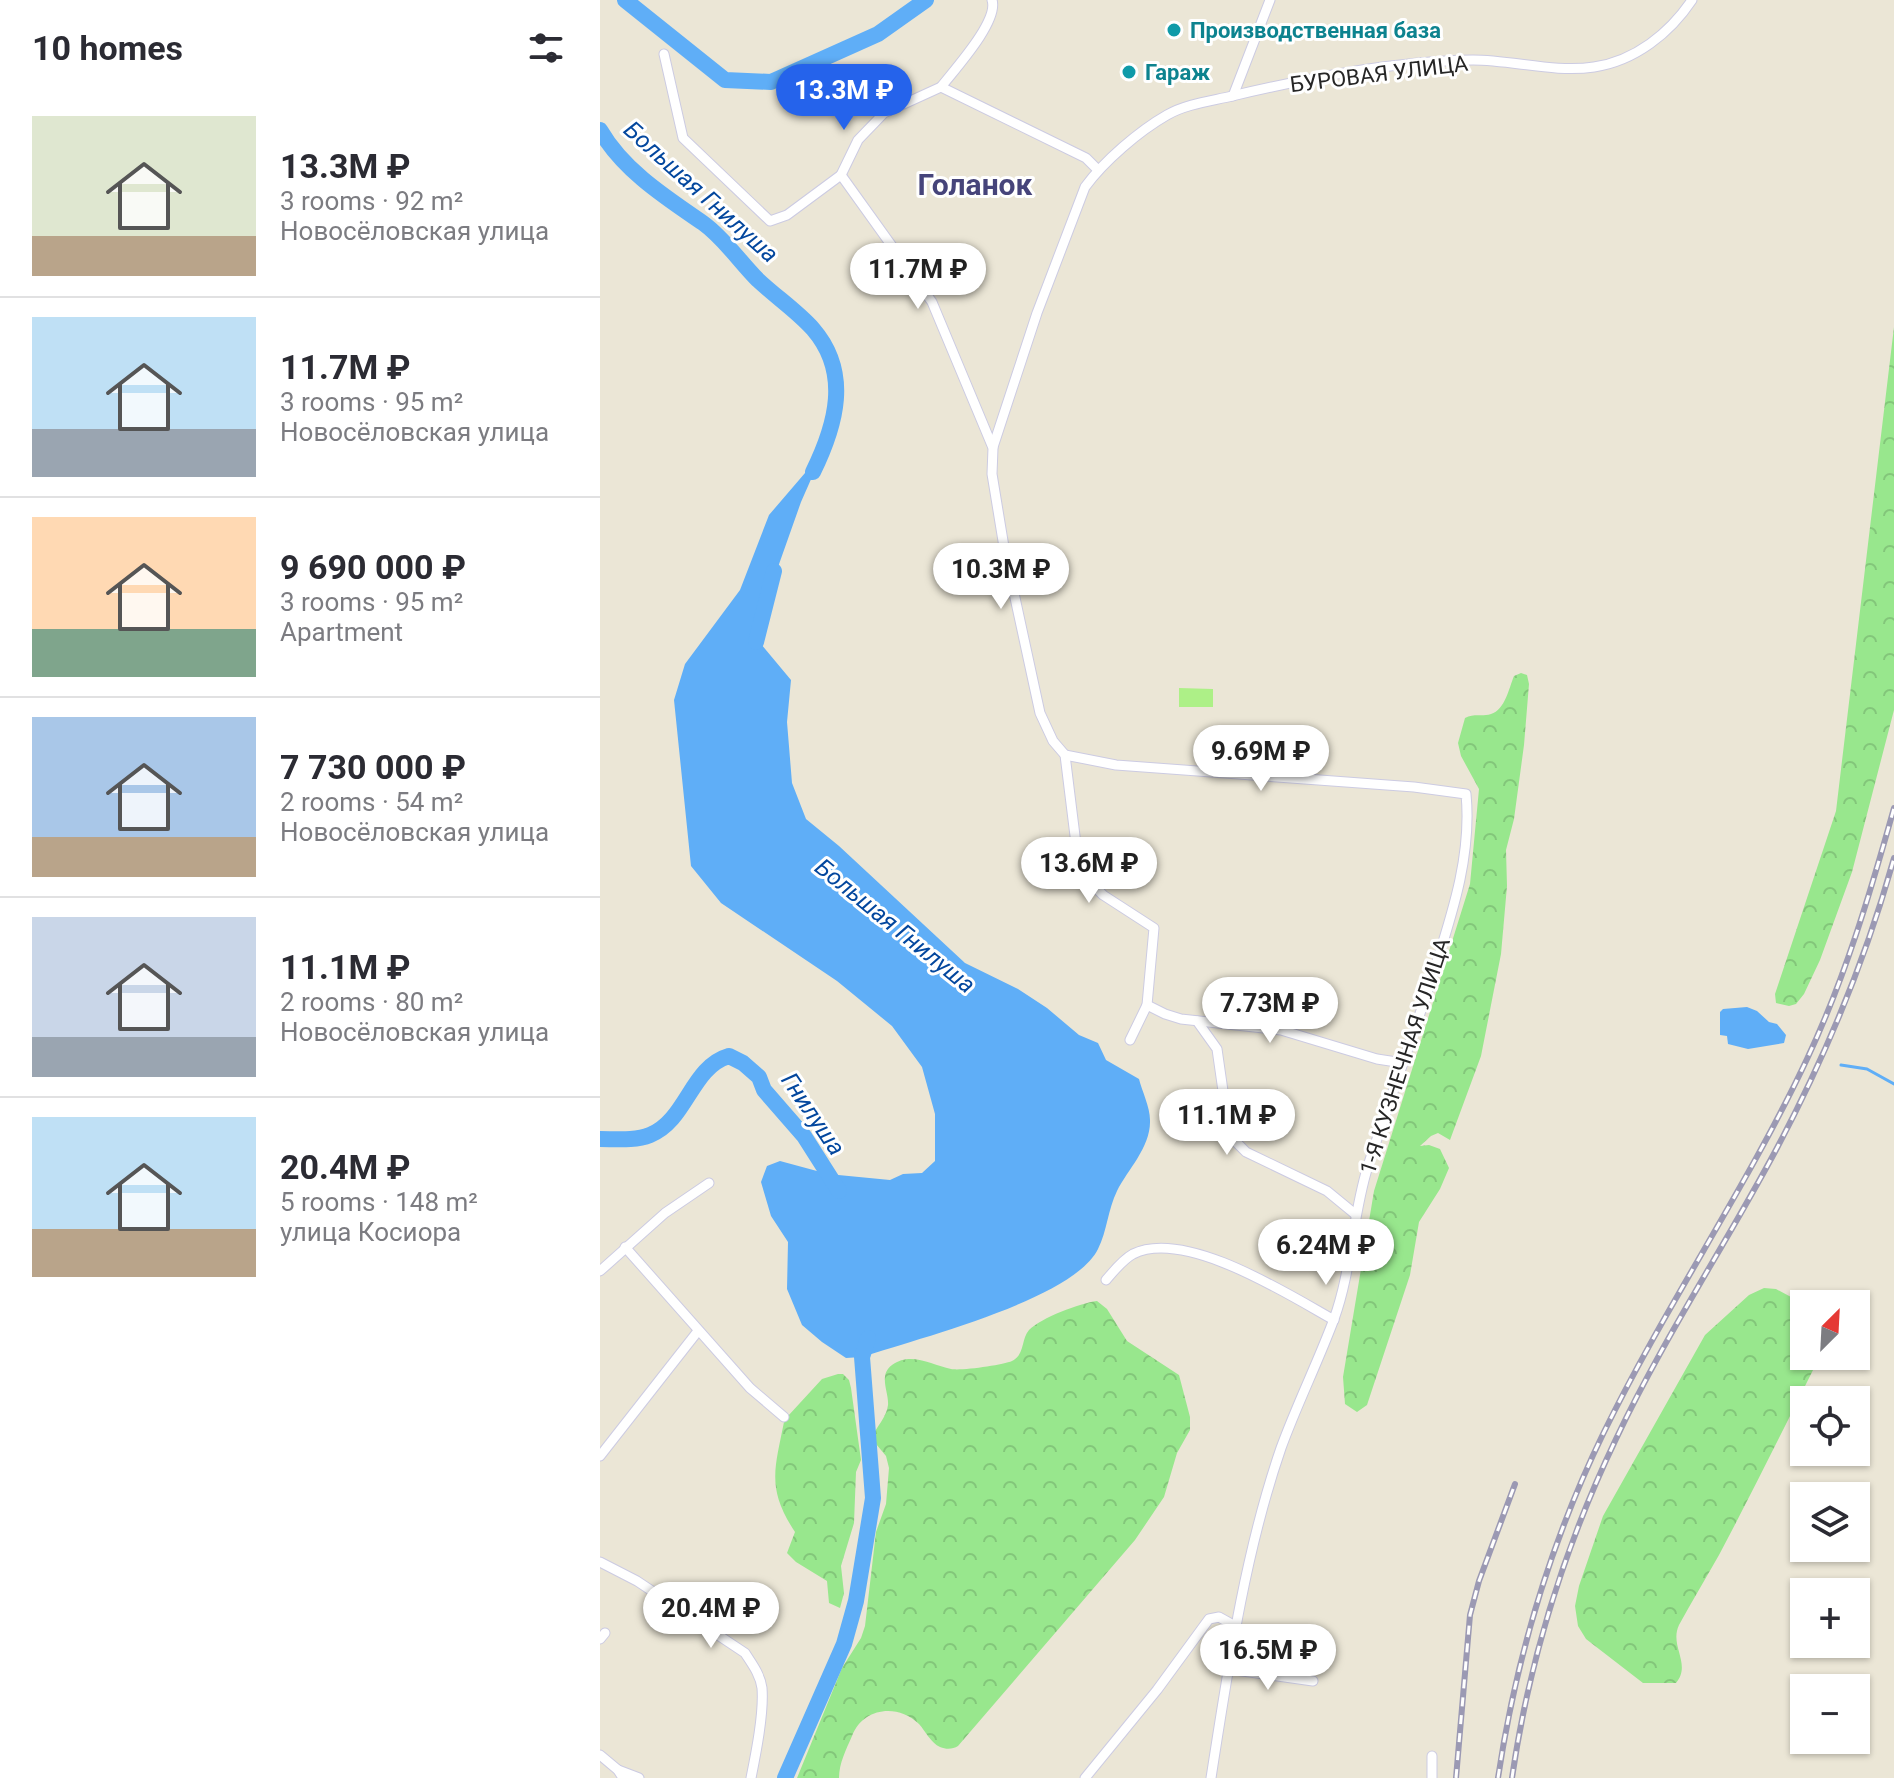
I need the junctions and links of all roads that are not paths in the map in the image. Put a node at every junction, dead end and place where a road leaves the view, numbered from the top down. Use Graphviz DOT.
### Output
graph roads {
  1 [pos="992,0"];
  2 [pos="1270,0"];
  3 [pos="1692,0"];
  4 [pos="664,54"];
  5 [pos="941,87"];
  6 [pos="1233,96"];
  7 [pos="1098,170"];
  8 [pos="841,175"];
  9 [pos="993,448"];
  10 [pos="1065,755"];
  11 [pos="1147,1005"];
  12 [pos="1197,1021"];
  13 [pos="1130,1040"];
  14 [pos="1403,1063"];
  15 [pos="709,1183"];
  16 [pos="1355,1214"];
  17 [pos="625,1247"];
  18 [pos="600,1271"];
  19 [pos="1106,1280"];
  20 [pos="1334,1320"];
  21 [pos="698,1331"];
  22 [pos="784,1417"];
  23 [pos="600,1456"];
  24 [pos="600,1562"];
  25 [pos="1237,1627"];
  26 [pos="1228,1669"];
  27 [pos="1313,1681"];
  28 [pos="600,1755"];
  29 [pos="1432,1756"];
  30 [pos="621,1774"];
  31 [pos="639,1778"];
  32 [pos="751,1778"];
  33 [pos="1085,1778"];
  34 [pos="1211,1778"];
  35 [pos="1432,1778"];
  1 -- 5 [label="street"];
  2 -- 6 [label="street"];
  3 -- 6 [label="street, БУРОВАЯ УЛИЦА"];
  4 -- 8 [label="street"];
  5 -- 7 [label="street"];
  5 -- 8 [label="street"];
  6 -- 7 [label="street, БУРОВАЯ УЛИЦА"];
  7 -- 9 [label="street"];
  8 -- 9 [label="street"];
  9 -- 10 [label="street"];
  10 -- 11 [label="street"];
  10 -- 14 [label="street, 1-Я КУЗНЕЧНАЯ УЛИЦА"];
  11 -- 12 [label="street"];
  11 -- 13 [label="street"];
  12 -- 14 [label="street"];
  12 -- 16 [label="street"];
  14 -- 16 [label="street, 1-Я КУЗНЕЧНАЯ УЛИЦА"];
  15 -- 17 [label="street"];
  16 -- 20 [label="street, 1-Я КУЗНЕЧНАЯ УЛИЦА"];
  17 -- 18 [label="street"];
  17 -- 21 [label="street"];
  19 -- 20 [label="street"];
  20 -- 25 [label="street, 1-Я КУЗНЕЧНАЯ УЛИЦА"];
  21 -- 22 [label="street"];
  21 -- 23 [label="street"];
  24 -- 32 [label="street"];
  25 -- 26 [label="street, 1-Я КУЗНЕЧНАЯ УЛИЦА"];
  25 -- 33 [label="street"];
  26 -- 27 [label="street"];
  26 -- 34 [label="street, 1-Я КУЗНЕЧНАЯ УЛИЦА"];
  28 -- 30 [label="street"];
  29 -- 35 [label="street"];
  30 -- 31 [label="street"];
}
